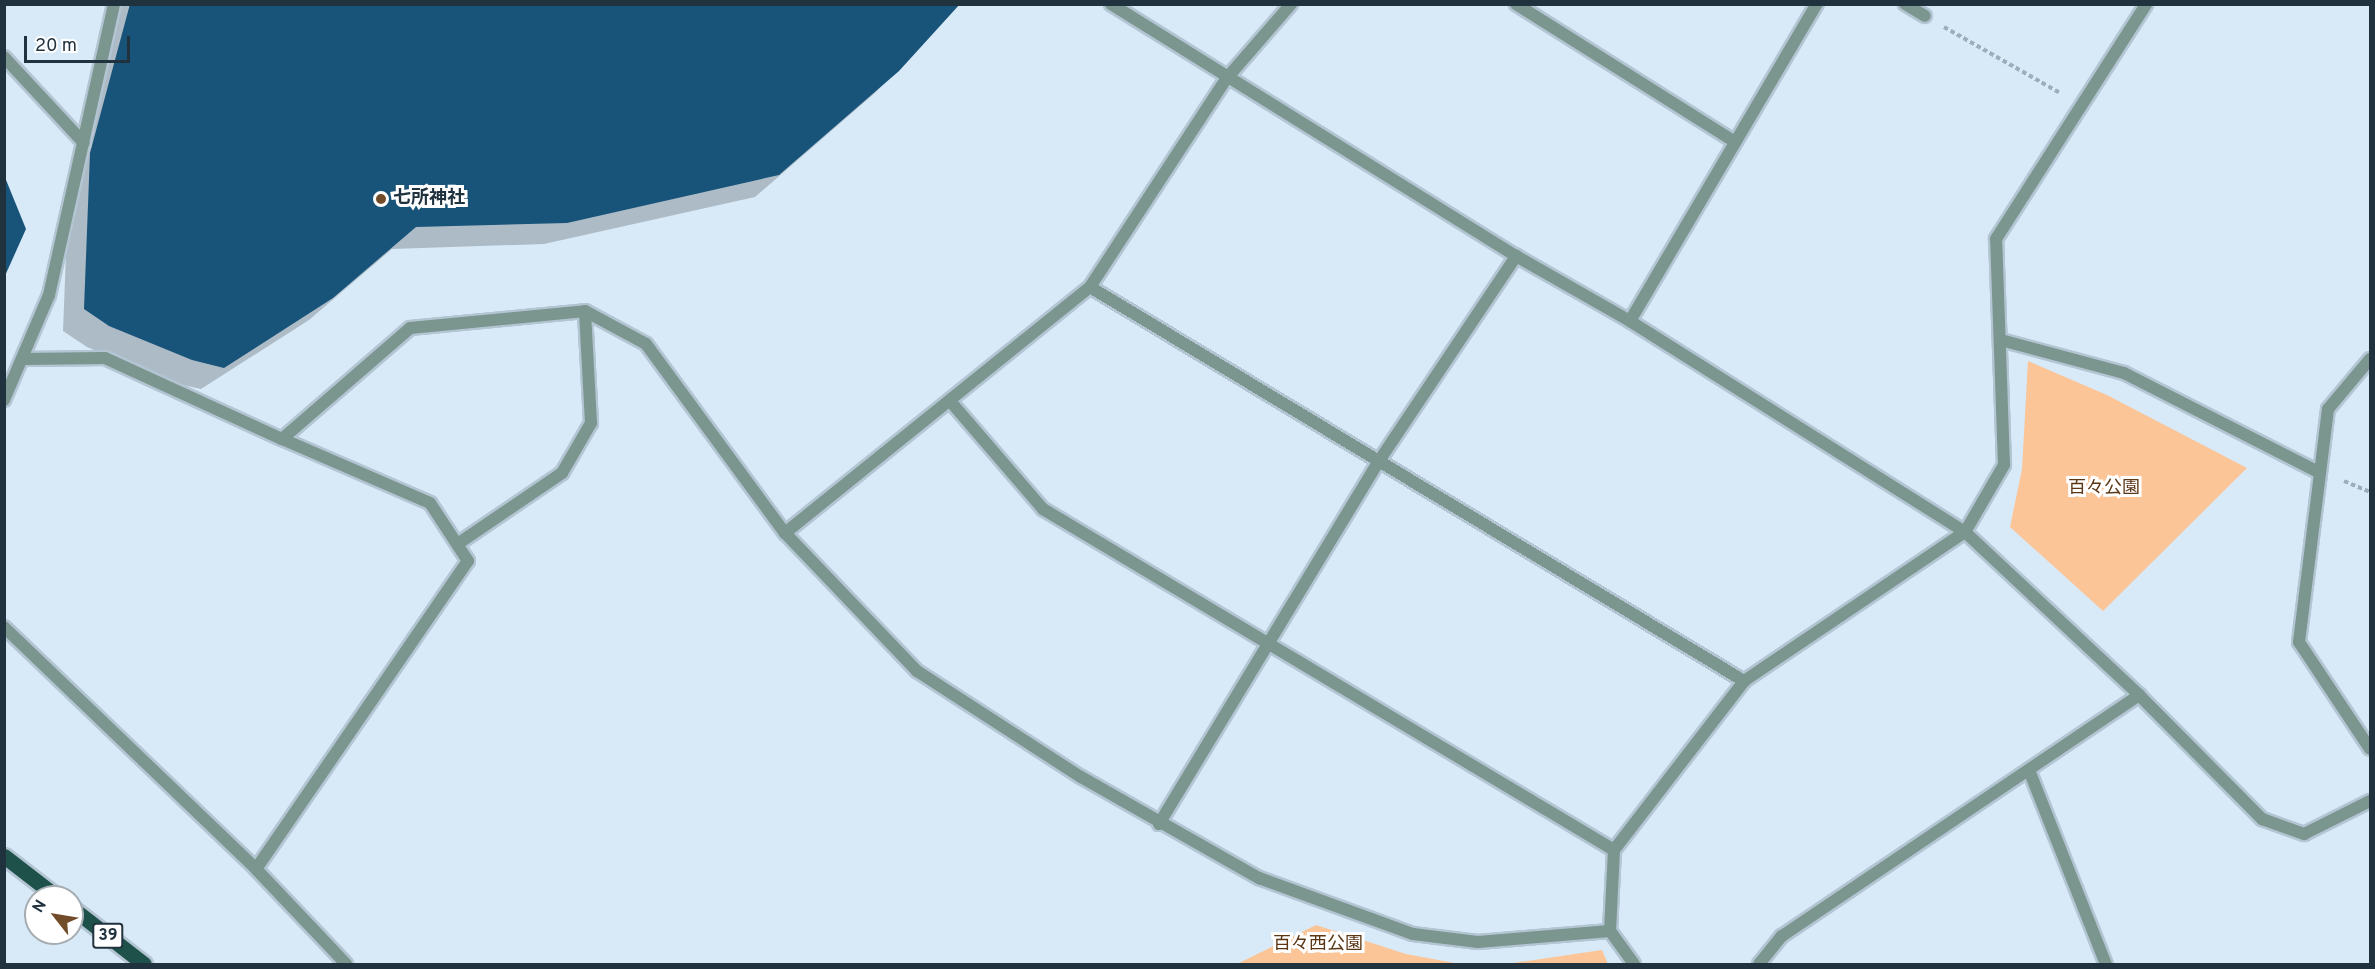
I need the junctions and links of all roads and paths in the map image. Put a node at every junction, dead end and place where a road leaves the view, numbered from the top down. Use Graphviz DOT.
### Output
graph roads {
  1 [pos="114,4"];
  2 [pos="1111,4"];
  3 [pos="1291,4"];
  4 [pos="1516,4"];
  5 [pos="1817,4"];
  6 [pos="1905,4"];
  7 [pos="2146,4"];
  8 [pos="1925,16"];
  9 [pos="4,57"];
  10 [pos="1227,78"];
  11 [pos="2081,106"];
  12 [pos="84,142"];
  13 [pos="1735,142"];
  14 [pos="1516,256"];
  15 [pos="1090,287"];
  16 [pos="585,311"];
  17 [pos="1630,321"];
  18 [pos="2001,340"];
  19 [pos="24,359"];
  20 [pos="2370,359"];
  21 [pos="4,400"];
  22 [pos="950,401"];
  23 [pos="282,440"];
  24 [pos="1379,461"];
  25 [pos="2320,473"];
  26 [pos="1965,532"];
  27 [pos="785,533"];
  28 [pos="459,543"];
  29 [pos="4,627"];
  30 [pos="1268,644"];
  31 [pos="1744,681"];
  32 [pos="2139,695"];
  33 [pos="2370,749"];
  34 [pos="2029,770"];
  35 [pos="2370,801"];
  36 [pos="1159,824"];
  37 [pos="1614,850"];
  38 [pos="4,856"];
  39 [pos="256,869"];
  40 [pos="41,885"];
  41 [pos="84,917"];
  42 [pos="1610,931"];
  43 [pos="144,964"];
  44 [pos="346,964"];
  45 [pos="1634,964"];
  46 [pos="1759,964"];
  47 [pos="2106,964"];
  1 -- 12 [label="street"];
  2 -- 10 [label="street"];
  3 -- 10 [label="street"];
  4 -- 13 [label="street"];
  5 -- 13 [label="street"];
  6 -- 8 [label="street"];
  7 -- 11 [label="street"];
  8 -- 11 [label="path"];
  9 -- 12 [label="street"];
  10 -- 14 [label="street"];
  10 -- 15 [label="street"];
  11 -- 18 [label="street"];
  12 -- 19 [label="street"];
  13 -- 17 [label="street"];
  14 -- 17 [label="street"];
  14 -- 24 [label="street"];
  15 -- 22 [label="street"];
  15 -- 24 [label="street"];
  16 -- 23 [label="street"];
  16 -- 27 [label="street"];
  16 -- 28 [label="street"];
  17 -- 26 [label="street"];
  18 -- 25 [label="street"];
  18 -- 26 [label="street"];
  19 -- 21 [label="street"];
  19 -- 23 [label="street"];
  20 -- 25 [label="street"];
  22 -- 27 [label="street"];
  22 -- 30 [label="street"];
  23 -- 28 [label="street"];
  24 -- 30 [label="street"];
  24 -- 31 [label="street"];
  25 -- 33 [label="street"];
  26 -- 31 [label="street"];
  26 -- 32 [label="street"];
  27 -- 36 [label="street"];
  28 -- 39 [label="street"];
  29 -- 39 [label="street"];
  30 -- 36 [label="street"];
  30 -- 37 [label="street"];
  31 -- 37 [label="street"];
  32 -- 34 [label="street"];
  32 -- 35 [label="street"];
  34 -- 46 [label="street"];
  34 -- 47 [label="street"];
  36 -- 42 [label="street"];
  37 -- 42 [label="street"];
  38 -- 40 [label="main road"];
  39 -- 44 [label="street"];
  41 -- 43 [label="main road, 39"];
  42 -- 45 [label="street"];
}
